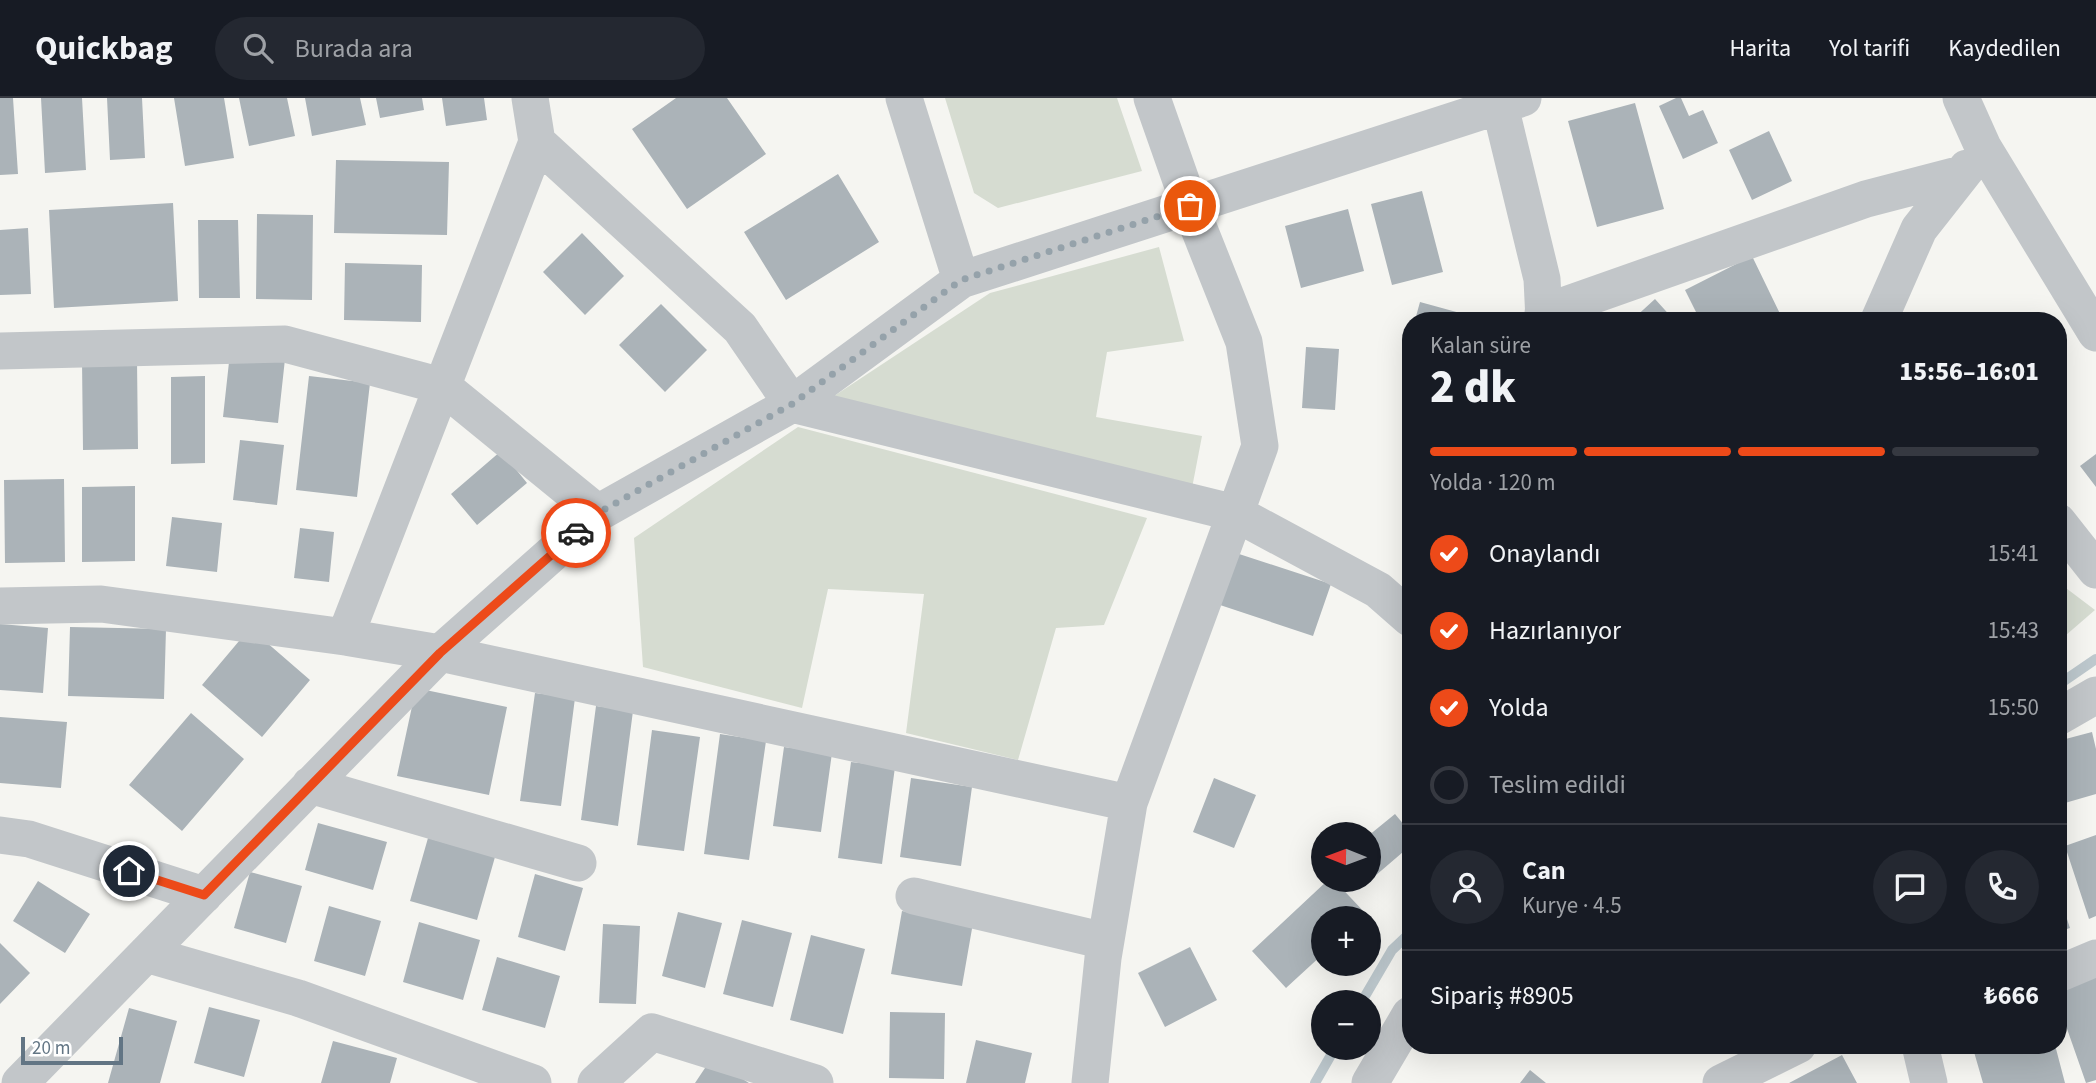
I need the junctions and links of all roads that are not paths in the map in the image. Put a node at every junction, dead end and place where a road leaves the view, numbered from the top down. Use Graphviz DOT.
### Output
graph roads {
  1 [pos="530,98"];
  2 [pos="904,98"];
  3 [pos="1152,98"];
  4 [pos="1961,98"];
  5 [pos="1507,100"];
  6 [pos="537,142"];
  7 [pos="1973,160"];
  8 [pos="1190,206"];
  9 [pos="961,280"];
  10 [pos="1544,312"];
  11 [pos="1555,312"];
  12 [pos="1888,312"];
  13 [pos="2096,333"];
  14 [pos="0,351"];
  15 [pos="442,386"];
  16 [pos="792,404"];
  17 [pos="598,513"];
  18 [pos="1235,513"];
  19 [pos="2067,533"];
  20 [pos="2096,570"];
  21 [pos="0,606"];
  22 [pos="1402,611"];
  23 [pos="345,637"];
  24 [pos="440,653"];
  25 [pos="2096,695"];
  26 [pos="2067,712"];
  27 [pos="310,785"];
  28 [pos="1129,803"];
  29 [pos="0,835"];
  30 [pos="578,863"];
  31 [pos="204,895"];
  32 [pos="914,896"];
  33 [pos="1105,942"];
  34 [pos="146,954"];
  35 [pos="2096,958"];
  36 [pos="2067,970"];
  37 [pos="1402,1028"];
  38 [pos="1780,1054"];
  39 [pos="1922,1054"];
  40 [pos="20,1083"];
  41 [pos="533,1083"];
  42 [pos="596,1083"];
  43 [pos="815,1083"];
  44 [pos="1090,1083"];
  45 [pos="1370,1083"];
  46 [pos="1721,1083"];
  47 [pos="1930,1083"];
  1 -- 6 [label="street"];
  2 -- 9 [label="street"];
  3 -- 8 [label="street"];
  4 -- 7 [label="street"];
  5 -- 8 [label="street"];
  5 -- 10 [label="street"];
  6 -- 15 [label="street"];
  6 -- 16 [label="street"];
  7 -- 11 [label="street"];
  7 -- 12 [label="street"];
  7 -- 13 [label="street"];
  8 -- 9 [label="street"];
  8 -- 18 [label="street"];
  9 -- 16 [label="street"];
  14 -- 15 [label="street"];
  15 -- 17 [label="street"];
  15 -- 23 [label="street"];
  16 -- 17 [label="street"];
  16 -- 18 [label="street"];
  17 -- 24 [label="street"];
  18 -- 22 [label="street"];
  18 -- 28 [label="street"];
  19 -- 20 [label="street"];
  21 -- 23 [label="street"];
  23 -- 24 [label="street"];
  24 -- 27 [label="street"];
  24 -- 28 [label="street"];
  25 -- 26 [label="street"];
  27 -- 30 [label="street"];
  27 -- 31 [label="street"];
  28 -- 33 [label="street"];
  29 -- 31 [label="street"];
  31 -- 34 [label="street"];
  32 -- 33 [label="street"];
  33 -- 44 [label="street"];
  34 -- 40 [label="street"];
  34 -- 41 [label="street"];
  35 -- 36 [label="street"];
  37 -- 45 [label="street"];
  38 -- 46 [label="street"];
  39 -- 47 [label="street"];
  42 -- 43 [label="street"];
}
